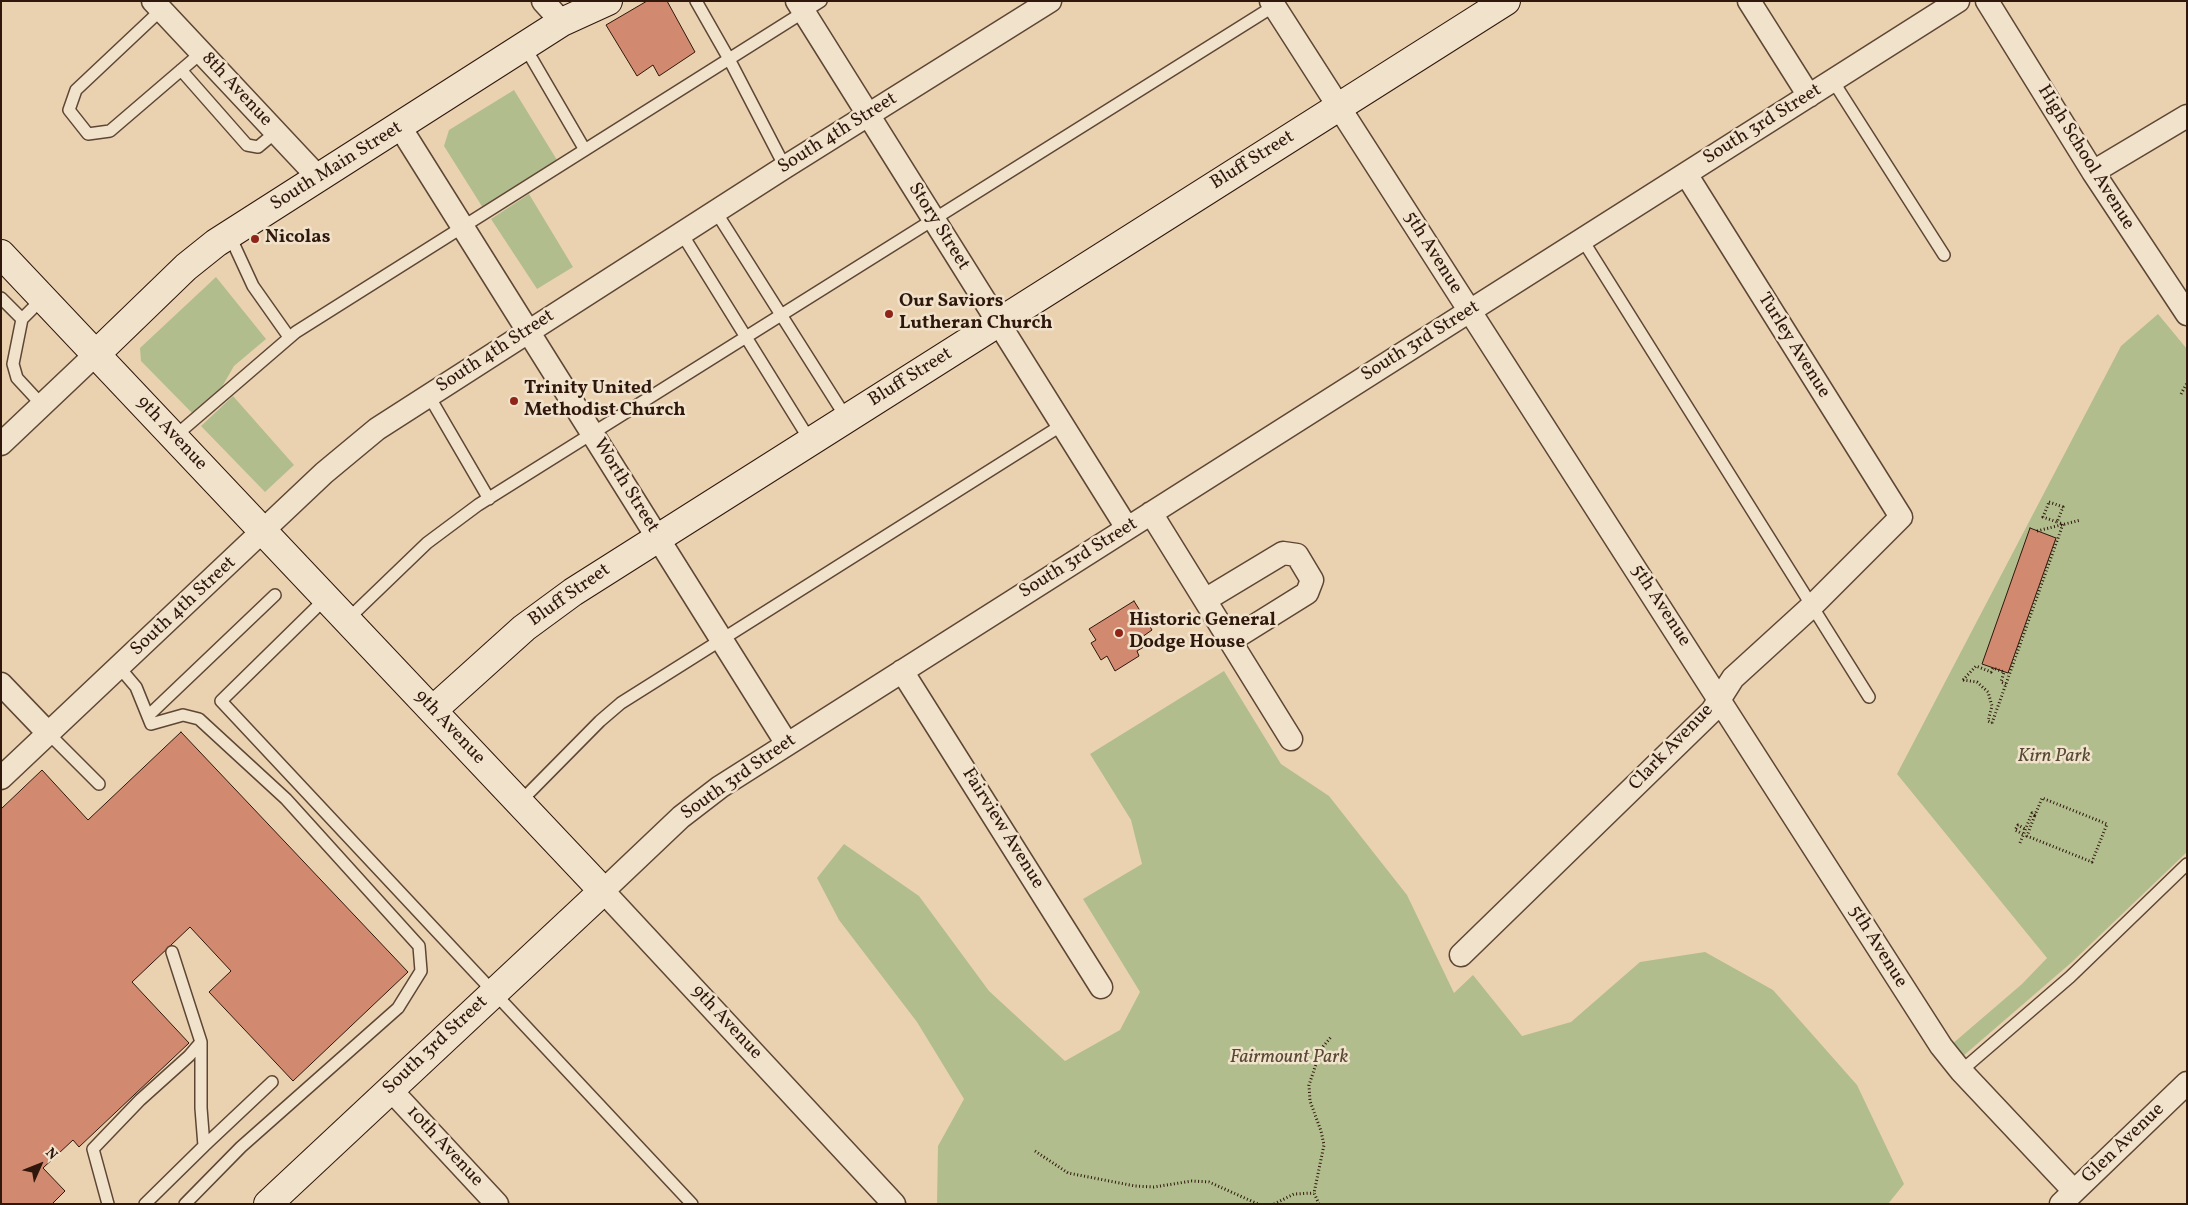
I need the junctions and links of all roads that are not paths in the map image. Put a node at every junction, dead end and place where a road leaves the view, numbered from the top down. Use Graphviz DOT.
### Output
graph roads {
  1 [pos="543,1"];
  2 [pos="581,1"];
  3 [pos="608,1"];
  4 [pos="696,1"];
  5 [pos="1050,1"];
  6 [pos="1506,1"];
  7 [pos="1750,1"];
  8 [pos="1958,1"];
  9 [pos="1987,1"];
  10 [pos="1273,4"];
  11 [pos="807,5"];
  12 [pos="157,6"];
  13 [pos="562,22"];
  14 [pos="525,47"];
  15 [pos="201,53"];
  16 [pos="729,59"];
  17 [pos="181,70"];
  18 [pos="1834,80"];
  19 [pos="1809,96"];
  20 [pos="1339,107"];
  21 [pos="869,114"];
  22 [pos="2187,116"];
  23 [pos="400,127"];
  24 [pos="276,132"];
  25 [pos="585,150"];
  26 [pos="785,167"];
  27 [pos="2093,172"];
  28 [pos="1686,174"];
  29 [pos="319,178"];
  30 [pos="716,212"];
  31 [pos="933,220"];
  32 [pos="463,226"];
  33 [pos="229,234"];
  34 [pos="682,234"];
  35 [pos="1582,239"];
  36 [pos="1944,256"];
  37 [pos="4,263"];
  38 [pos="1,298"];
  39 [pos="43,298"];
  40 [pos="1469,312"];
  41 [pos="2187,314"];
  42 [pos="781,315"];
  43 [pos="22,319"];
  44 [pos="998,323"];
  45 [pos="528,331"];
  46 [pos="289,337"];
  47 [pos="746,338"];
  48 [pos="96,354"];
  49 [pos="429,396"];
  50 [pos="42,405"];
  51 [pos="847,419"];
  52 [pos="1062,425"];
  53 [pos="592,434"];
  54 [pos="174,437"];
  55 [pos="811,442"];
  56 [pos="1,444"];
  57 [pos="489,499"];
  58 [pos="1151,513"];
  59 [pos="1901,517"];
  60 [pos="1127,528"];
  61 [pos="264,532"];
  62 [pos="658,538"];
  63 [pos="275,595"];
  64 [pos="326,598"];
  65 [pos="1205,600"];
  66 [pos="1812,606"];
  67 [pos="347,620"];
  68 [pos="722,640"];
  69 [pos="1230,640"];
  70 [pos="119,667"];
  71 [pos="902,671"];
  72 [pos="1,684"];
  73 [pos="1869,697"];
  74 [pos="1720,698"];
  75 [pos="433,710"];
  76 [pos="148,716"];
  77 [pos="49,734"];
  78 [pos="1291,739"];
  79 [pos="787,744"];
  80 [pos="1,778"];
  81 [pos="99,784"];
  82 [pos="519,802"];
  83 [pos="2187,864"];
  84 [pos="602,891"];
  85 [pos="172,952"];
  86 [pos="1461,955"];
  87 [pos="1101,987"];
  88 [pos="494,992"];
  89 [pos="201,1042"];
  90 [pos="1962,1071"];
  91 [pos="272,1082"];
  92 [pos="2187,1084"];
  93 [pos="390,1090"];
  94 [pos="204,1146"];
  95 [pos="280,1197"];
  96 [pos="2067,1197"];
  97 [pos="108,1204"];
  98 [pos="145,1204"];
  99 [pos="185,1204"];
  100 [pos="497,1204"];
  101 [pos="692,1204"];
  102 [pos="894,1204"];
  1 -- 13 [label="street"];
  2 -- 13 [label="main road"];
  3 -- 13 [label="main road, South Main Street"];
  4 -- 16 [label="lane"];
  5 -- 21 [label="street, South 4th Street"];
  6 -- 20 [label="main road, Bluff Street"];
  7 -- 19 [label="street"];
  8 -- 18 [label="street, South 3rd Street"];
  9 -- 27 [label="street, High School Avenue"];
  10 -- 20 [label="street, 5th Avenue"];
  10 -- 31 [label="lane"];
  11 -- 16 [label="lane"];
  11 -- 21 [label="street, Story Street"];
  12 -- 15 [label="street, 8th Avenue"];
  12 -- 17 [label="lane"];
  13 -- 14 [label="main road, South Main Street"];
  14 -- 23 [label="main road, South Main Street"];
  14 -- 25 [label="lane"];
  15 -- 17 [label="lane"];
  15 -- 24 [label="street, 8th Avenue"];
  16 -- 25 [label="lane"];
  16 -- 26 [label="lane"];
  17 -- 24 [label="lane"];
  18 -- 19 [label="street, South 3rd Street"];
  18 -- 36 [label="lane"];
  19 -- 28 [label="street, South 3rd Street"];
  20 -- 40 [label="street, 5th Avenue"];
  20 -- 44 [label="main road, Bluff Street"];
  21 -- 26 [label="street, South 4th Street"];
  21 -- 31 [label="street, Story Street"];
  22 -- 27 [label="street"];
  23 -- 29 [label="main road, South Main Street"];
  23 -- 32 [label="street, Worth Street"];
  24 -- 29 [label="street, 8th Avenue"];
  25 -- 32 [label="lane"];
  26 -- 30 [label="street, South 4th Street"];
  27 -- 41 [label="street, High School Avenue"];
  28 -- 35 [label="street, South 3rd Street"];
  28 -- 59 [label="street, Turley Avenue"];
  29 -- 33 [label="main road, South Main Street"];
  30 -- 34 [label="street, South 4th Street"];
  30 -- 42 [label="lane"];
  31 -- 42 [label="lane"];
  31 -- 44 [label="street, Story Street"];
  32 -- 45 [label="street, Worth Street"];
  32 -- 46 [label="lane"];
  33 -- 46 [label="lane"];
  33 -- 48 [label="main road, South Main Street"];
  34 -- 45 [label="street, South 4th Street"];
  34 -- 47 [label="lane"];
  35 -- 40 [label="street, South 3rd Street"];
  35 -- 66 [label="lane"];
  37 -- 39 [label="main road, 9th Avenue"];
  38 -- 43 [label="lane"];
  39 -- 43 [label="lane"];
  39 -- 48 [label="main road, 9th Avenue"];
  40 -- 58 [label="street, South 3rd Street"];
  40 -- 74 [label="street, 5th Avenue"];
  42 -- 47 [label="lane"];
  42 -- 51 [label="lane"];
  43 -- 50 [label="lane"];
  44 -- 51 [label="main road, Bluff Street"];
  44 -- 52 [label="street, Story Street"];
  45 -- 49 [label="street, South 4th Street"];
  45 -- 53 [label="street, Worth Street"];
  46 -- 54 [label="lane"];
  47 -- 53 [label="lane"];
  47 -- 55 [label="lane"];
  48 -- 50 [label="street, South Main Street"];
  48 -- 54 [label="main road, 9th Avenue"];
  49 -- 57 [label="lane"];
  49 -- 61 [label="street, South 4th Street"];
  50 -- 56 [label="street, South Main Street"];
  51 -- 55 [label="main road, Bluff Street"];
  52 -- 60 [label="street, Story Street"];
  52 -- 68 [label="lane"];
  53 -- 57 [label="lane"];
  53 -- 62 [label="street, Worth Street"];
  54 -- 61 [label="main road, 9th Avenue"];
  55 -- 62 [label="main road, Bluff Street"];
  57 -- 67 [label="lane"];
  58 -- 60 [label="street, South 3rd Street"];
  58 -- 65 [label="street"];
  59 -- 66 [label="street, Clark Avenue"];
  60 -- 71 [label="street, South 3rd Street"];
  61 -- 64 [label="main road, 9th Avenue"];
  61 -- 70 [label="street, South 4th Street"];
  62 -- 68 [label="street, Worth Street"];
  62 -- 75 [label="main road, Bluff Street"];
  63 -- 76 [label="lane"];
  64 -- 67 [label="main road, 9th Avenue"];
  64 -- 88 [label="lane"];
  65 -- 69 [label="street"];
  65 -- 69 [label="street"];
  66 -- 73 [label="lane"];
  66 -- 74 [label="street, Clark Avenue"];
  67 -- 75 [label="main road, 9th Avenue"];
  68 -- 79 [label="street, Worth Street"];
  68 -- 82 [label="lane"];
  69 -- 78 [label="street"];
  70 -- 76 [label="lane"];
  70 -- 77 [label="street, South 4th Street"];
  71 -- 79 [label="street, South 3rd Street"];
  71 -- 87 [label="street, Fairview Avenue"];
  72 -- 77 [label="street"];
  74 -- 86 [label="street, Clark Avenue"];
  74 -- 90 [label="street, 5th Avenue"];
  75 -- 82 [label="main road, 9th Avenue"];
  76 -- 99 [label="lane"];
  77 -- 80 [label="street, South 4th Street"];
  77 -- 81 [label="lane"];
  79 -- 84 [label="street, South 3rd Street"];
  82 -- 84 [label="main road, 9th Avenue"];
  83 -- 90 [label="lane"];
  84 -- 88 [label="main road, South 3rd Street"];
  84 -- 102 [label="street, 9th Avenue"];
  85 -- 89 [label="lane"];
  88 -- 93 [label="main road, South 3rd Street"];
  88 -- 101 [label="lane"];
  89 -- 94 [label="lane"];
  89 -- 97 [label="lane"];
  90 -- 96 [label="street, 5th Avenue"];
  91 -- 94 [label="lane"];
  92 -- 96 [label="street, Glen Avenue"];
  93 -- 95 [label="main road, South 3rd Street"];
  93 -- 100 [label="street, 10th Avenue"];
  94 -- 98 [label="lane"];
}
